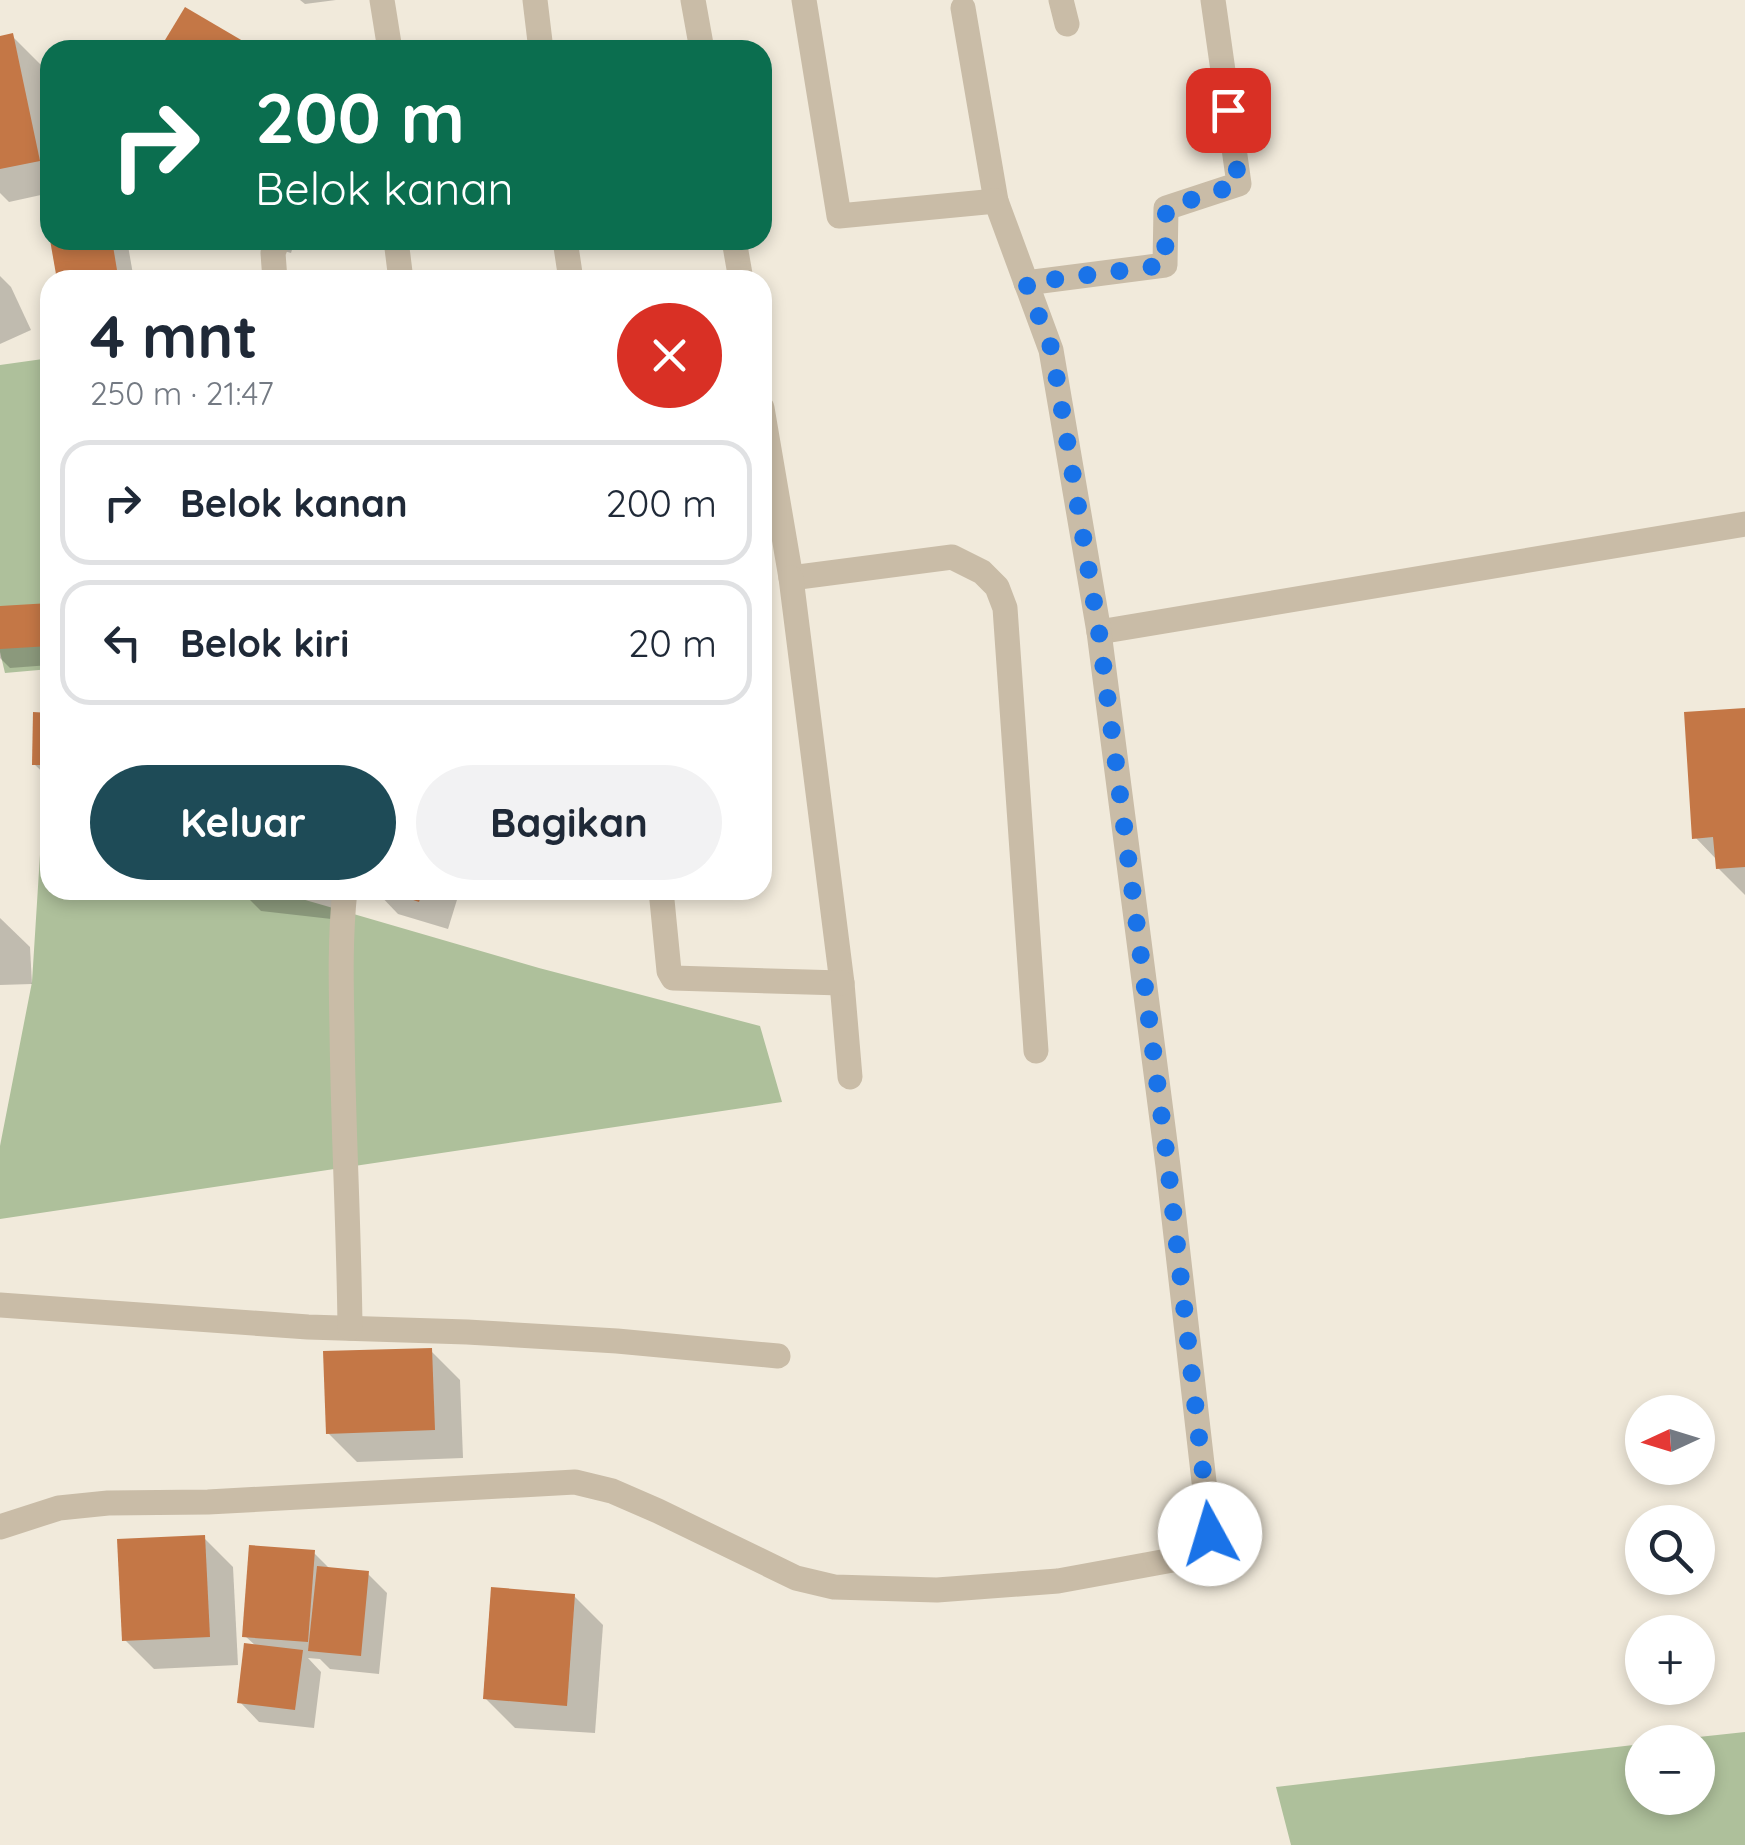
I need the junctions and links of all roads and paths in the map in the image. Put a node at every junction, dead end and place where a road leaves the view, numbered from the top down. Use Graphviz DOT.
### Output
graph roads {
  1 [pos="382,0"];
  2 [pos="534,0"];
  3 [pos="693,0"];
  4 [pos="804,0"];
  5 [pos="1213,0"];
  6 [pos="963,8"];
  7 [pos="388,40"];
  8 [pos="540,40"];
  9 [pos="700,40"];
  10 [pos="996,201"];
  11 [pos="1026,283"];
  12 [pos="772,465"];
  13 [pos="1745,524"];
  14 [pos="792,578"];
  15 [pos="1099,632"];
  16 [pos="343,900"];
  17 [pos="662,900"];
  18 [pos="842,983"];
  19 [pos="1036,1051"];
  20 [pos="850,1078"];
  21 [pos="0,1305"];
  22 [pos="350,1328"];
  23 [pos="778,1356"];
  24 [pos="0,1526"];
  1 -- 7 [label="street"];
  2 -- 8 [label="street"];
  3 -- 9 [label="street"];
  4 -- 10 [label="street"];
  5 -- 11 [label="street"];
  6 -- 10 [label="street"];
  10 -- 11 [label="street"];
  11 -- 15 [label="street"];
  12 -- 14 [label="street"];
  13 -- 15 [label="street"];
  14 -- 18 [label="street"];
  14 -- 19 [label="street"];
  15 -- 24 [label="street"];
  16 -- 22 [label="street"];
  17 -- 18 [label="street"];
  18 -- 20 [label="street"];
  21 -- 22 [label="street"];
  22 -- 23 [label="street"];
}
